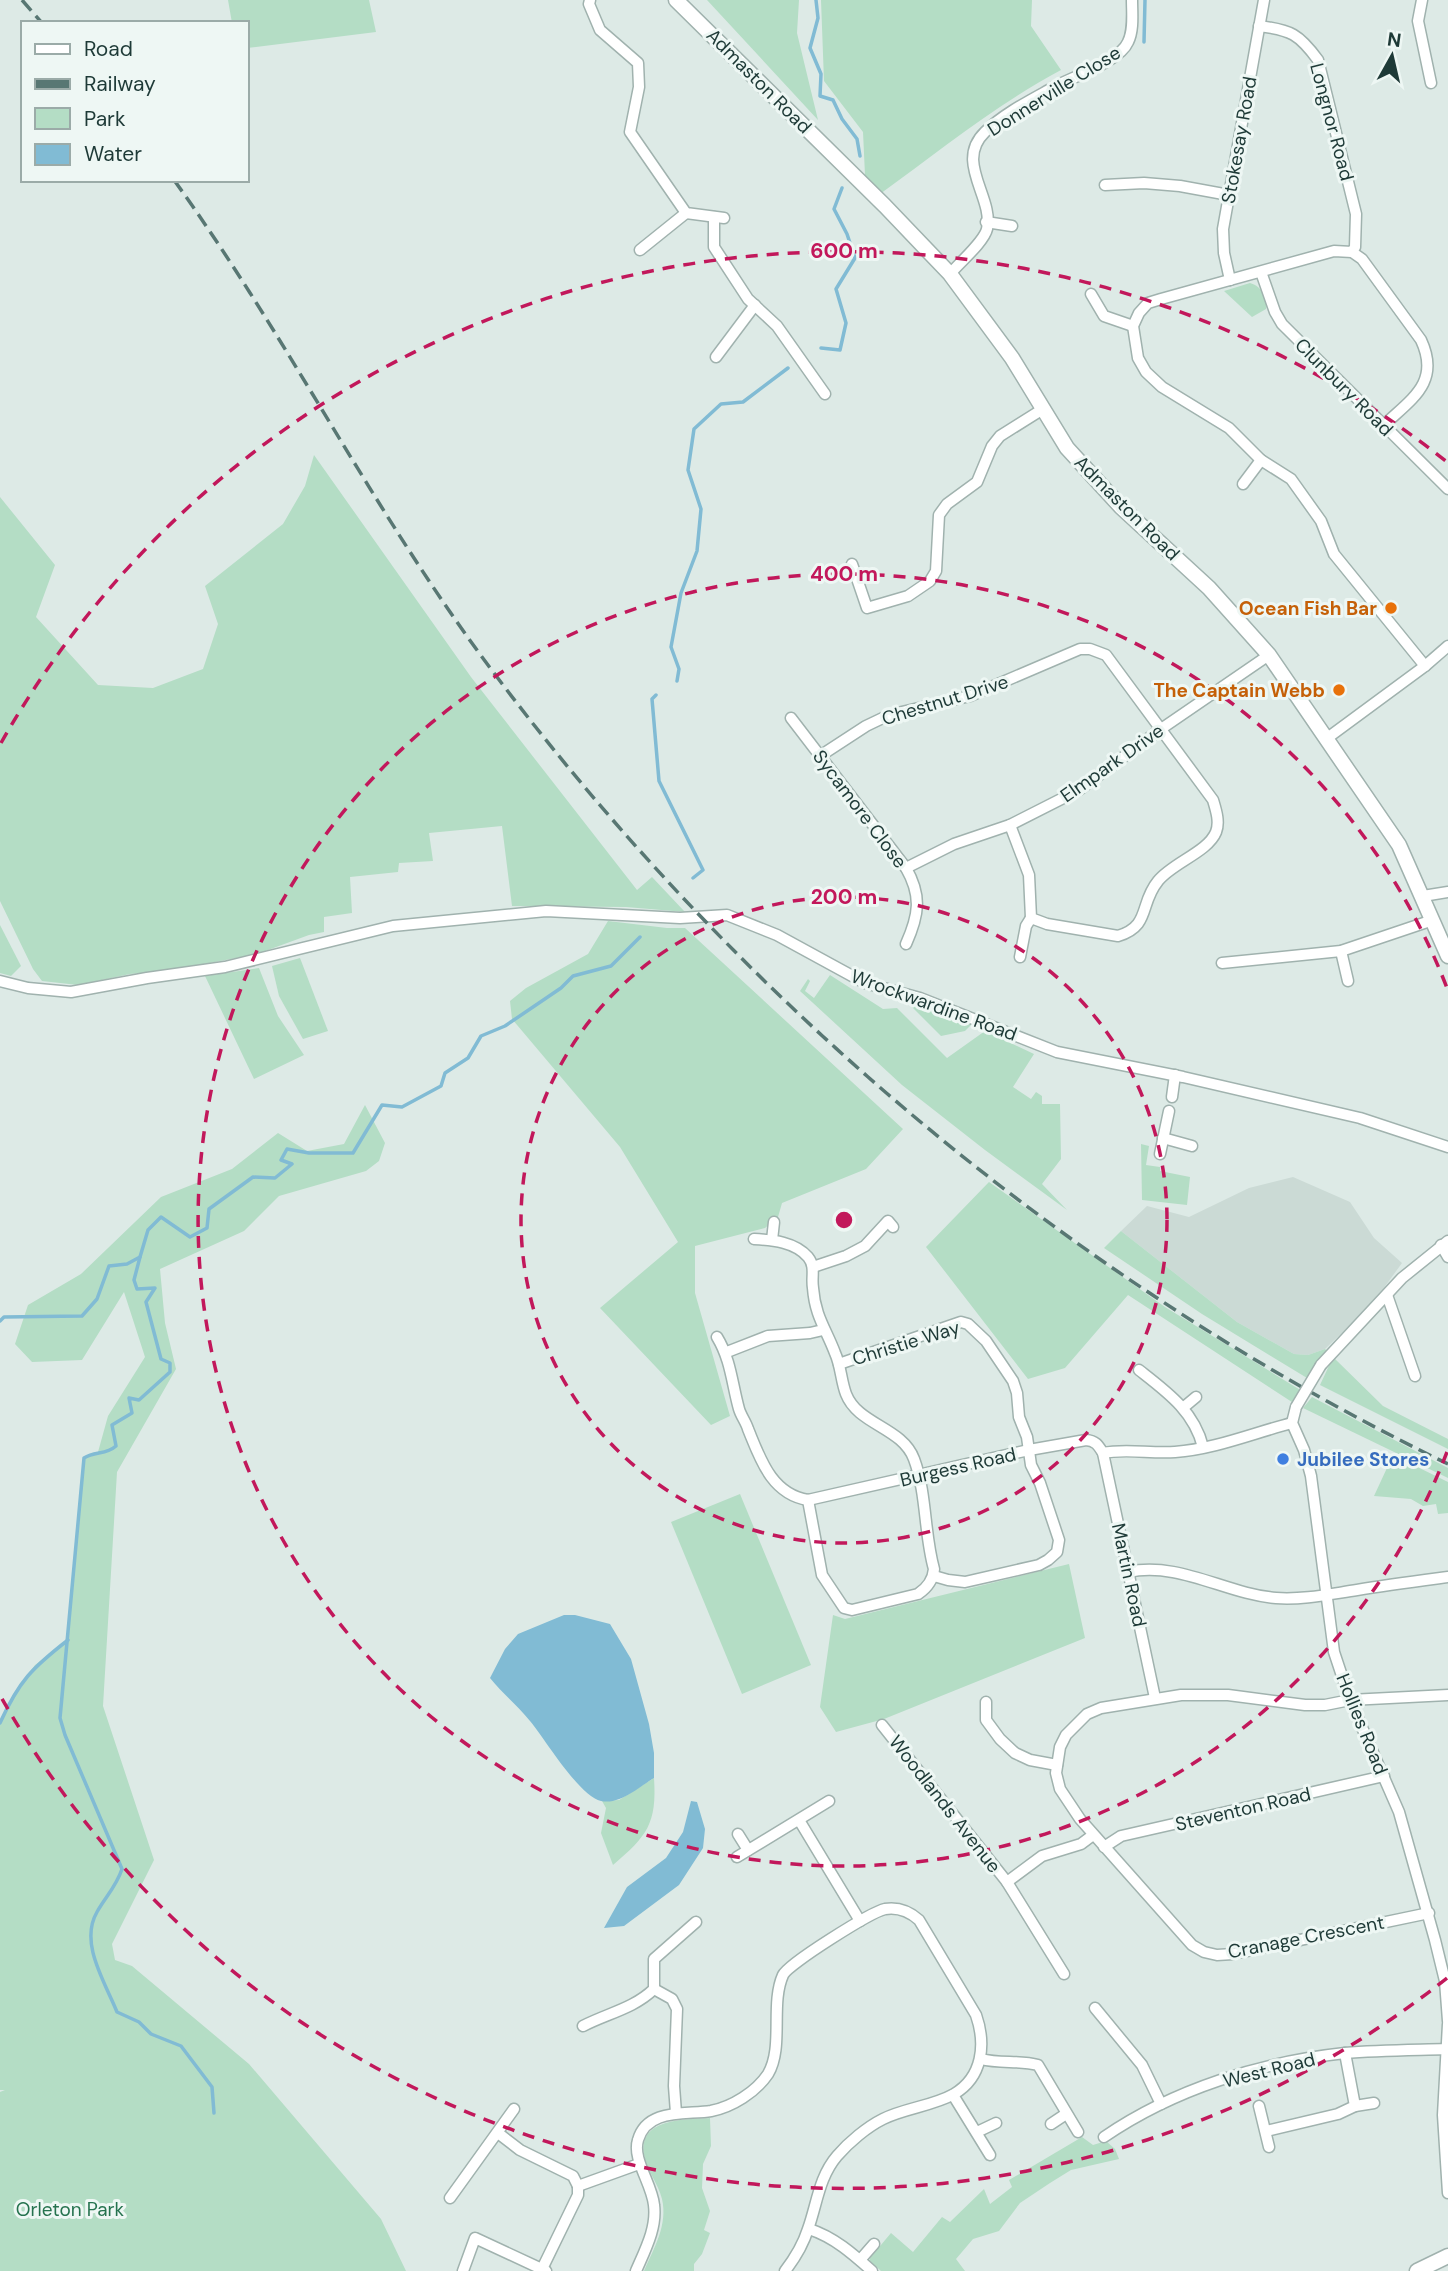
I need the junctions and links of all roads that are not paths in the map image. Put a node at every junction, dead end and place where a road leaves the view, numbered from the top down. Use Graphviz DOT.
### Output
graph roads {
  1 [pos="590,0"];
  2 [pos="676,0"];
  3 [pos="1132,0"];
  4 [pos="1264,0"];
  5 [pos="1422,0"];
  6 [pos="1259,26"];
  7 [pos="1431,83"];
  8 [pos="1229,195"];
  9 [pos="1116,197"];
  10 [pos="686,213"];
  11 [pos="986,222"];
  12 [pos="1012,226"];
  13 [pos="640,250"];
  14 [pos="1352,252"];
  15 [pos="1261,272"];
  16 [pos="950,274"];
  17 [pos="1230,280"];
  18 [pos="1091,294"];
  19 [pos="755,305"];
  20 [pos="1133,326"];
  21 [pos="716,357"];
  22 [pos="825,394"];
  23 [pos="1043,409"];
  24 [pos="1383,426"];
  25 [pos="1261,460"];
  26 [pos="1243,484"];
  27 [pos="1448,489"];
  28 [pos="852,564"];
  29 [pos="1448,646"];
  30 [pos="1269,655"];
  31 [pos="1425,666"];
  32 [pos="791,718"];
  33 [pos="1161,729"];
  34 [pos="1326,739"];
  35 [pos="820,756"];
  36 [pos="1010,825"];
  37 [pos="906,868"];
  38 [pos="1448,892"];
  39 [pos="1423,895"];
  40 [pos="1031,918"];
  41 [pos="1433,920"];
  42 [pos="906,944"];
  43 [pos="1341,951"];
  44 [pos="1448,956"];
  45 [pos="1020,957"];
  46 [pos="1222,963"];
  47 [pos="0,981"];
  48 [pos="1348,981"];
  49 [pos="1175,1075"];
  50 [pos="1171,1097"];
  51 [pos="1169,1111"];
  52 [pos="1163,1138"];
  53 [pos="1192,1146"];
  54 [pos="1448,1147"];
  55 [pos="1160,1154"];
  56 [pos="774,1222"];
  57 [pos="893,1227"];
  58 [pos="754,1239"];
  59 [pos="772,1240"];
  60 [pos="1445,1243"];
  61 [pos="1448,1257"];
  62 [pos="813,1267"];
  63 [pos="1387,1294"];
  64 [pos="823,1330"];
  65 [pos="717,1337"];
  66 [pos="726,1352"];
  67 [pos="839,1364"];
  68 [pos="1139,1370"];
  69 [pos="1415,1376"];
  70 [pos="1196,1397"];
  71 [pos="1184,1407"];
  72 [pos="1292,1423"];
  73 [pos="1203,1447"];
  74 [pos="1029,1450"];
  75 [pos="1103,1453"];
  76 [pos="918,1475"];
  77 [pos="808,1500"];
  78 [pos="1128,1572"];
  79 [pos="934,1576"];
  80 [pos="1448,1577"];
  81 [pos="1327,1595"];
  82 [pos="1448,1695"];
  83 [pos="1155,1698"];
  84 [pos="1350,1700"];
  85 [pos="986,1702"];
  86 [pos="882,1726"];
  87 [pos="1057,1765"];
  88 [pos="1384,1776"];
  89 [pos="829,1801"];
  90 [pos="799,1821"];
  91 [pos="738,1834"];
  92 [pos="1093,1835"];
  93 [pos="1104,1847"];
  94 [pos="748,1850"];
  95 [pos="737,1857"];
  96 [pos="1007,1882"];
  97 [pos="1429,1913"];
  98 [pos="860,1921"];
  99 [pos="696,1922"];
  100 [pos="1064,1974"];
  101 [pos="1446,1980"];
  102 [pos="654,1989"];
  103 [pos="1095,2008"];
  104 [pos="1448,2023"];
  105 [pos="583,2026"];
  106 [pos="1446,2049"];
  107 [pos="1345,2053"];
  108 [pos="981,2059"];
  109 [pos="953,2095"];
  110 [pos="1374,2103"];
  111 [pos="1161,2104"];
  112 [pos="1259,2106"];
  113 [pos="1355,2106"];
  114 [pos="514,2109"];
  115 [pos="676,2113"];
  116 [pos="1066,2114"];
  117 [pos="996,2123"];
  118 [pos="1051,2123"];
  119 [pos="1266,2131"];
  120 [pos="978,2132"];
  121 [pos="1078,2132"];
  122 [pos="498,2133"];
  123 [pos="1104,2137"];
  124 [pos="1269,2147"];
  125 [pos="990,2155"];
  126 [pos="639,2164"];
  127 [pos="578,2186"];
  128 [pos="1448,2193"];
  129 [pos="450,2198"];
  130 [pos="809,2229"];
  131 [pos="874,2244"];
  132 [pos="1448,2256"];
  133 [pos="860,2260"];
  134 [pos="544,2270"];
  135 [pos="463,2271"];
  136 [pos="636,2271"];
  137 [pos="785,2271"];
  138 [pos="872,2271"];
  139 [pos="1416,2271"];
  1 -- 10 [label="street"];
  2 -- 16 [label="street, Admaston Road"];
  3 -- 11 [label="street, Donnerville Close"];
  4 -- 6 [label="street, Stokesay Road"];
  5 -- 7 [label="street"];
  6 -- 8 [label="street, Stokesay Road"];
  6 -- 14 [label="street, Longnor Road"];
  8 -- 9 [label="street"];
  8 -- 17 [label="street, Stokesay Road"];
  10 -- 13 [label="street"];
  10 -- 19 [label="street"];
  11 -- 12 [label="street"];
  11 -- 16 [label="street"];
  14 -- 15 [label="street"];
  14 -- 24 [label="street"];
  15 -- 17 [label="street"];
  15 -- 24 [label="street, Clunbury Road"];
  16 -- 23 [label="street, Admaston Road"];
  17 -- 20 [label="street"];
  18 -- 20 [label="street"];
  19 -- 21 [label="street"];
  19 -- 22 [label="street"];
  20 -- 25 [label="street"];
  23 -- 28 [label="street"];
  23 -- 30 [label="street, Admaston Road"];
  24 -- 27 [label="street, Clunbury Road"];
  25 -- 26 [label="street"];
  25 -- 31 [label="street"];
  29 -- 31 [label="street"];
  30 -- 33 [label="street, Elmpark Drive"];
  30 -- 34 [label="street, Admaston Road"];
  31 -- 34 [label="street"];
  32 -- 35 [label="street, Sycamore Close"];
  33 -- 35 [label="street, Chestnut Drive"];
  33 -- 36 [label="street, Elmpark Drive"];
  33 -- 40 [label="street, Chestnut Drive"];
  34 -- 39 [label="street, Admaston Road"];
  35 -- 37 [label="street, Sycamore Close"];
  36 -- 37 [label="street, Elmpark Drive"];
  36 -- 40 [label="street"];
  37 -- 42 [label="street, Sycamore Close"];
  38 -- 39 [label="street"];
  39 -- 41 [label="street, Admaston Road"];
  40 -- 45 [label="street"];
  41 -- 43 [label="street"];
  41 -- 44 [label="street, Admaston Road"];
  43 -- 46 [label="street"];
  43 -- 48 [label="street"];
  47 -- 49 [label="street, Wrockwardine Road"];
  49 -- 50 [label="street"];
  49 -- 54 [label="street, Wrockwardine Road"];
  51 -- 52 [label="street"];
  52 -- 53 [label="street"];
  52 -- 55 [label="street"];
  56 -- 59 [label="street"];
  57 -- 62 [label="street"];
  58 -- 59 [label="street"];
  59 -- 62 [label="street"];
  60 -- 61 [label="street"];
  60 -- 63 [label="street"];
  62 -- 64 [label="street"];
  63 -- 69 [label="street"];
  63 -- 72 [label="street, bridge"];
  64 -- 66 [label="street"];
  64 -- 67 [label="street"];
  65 -- 66 [label="street"];
  66 -- 77 [label="street"];
  67 -- 74 [label="street, Christie Way"];
  67 -- 76 [label="street"];
  68 -- 71 [label="street"];
  70 -- 71 [label="street"];
  71 -- 73 [label="street"];
  72 -- 73 [label="street"];
  72 -- 81 [label="street, Hollies Road"];
  73 -- 75 [label="street"];
  74 -- 75 [label="street, Burgess Road"];
  74 -- 76 [label="street, Burgess Road"];
  74 -- 79 [label="street, Christie Way"];
  75 -- 78 [label="street, Martin Road"];
  76 -- 77 [label="street, Burgess Road"];
  76 -- 79 [label="street"];
  77 -- 79 [label="street"];
  78 -- 81 [label="street"];
  78 -- 83 [label="street, Martin Road"];
  80 -- 81 [label="street"];
  81 -- 84 [label="street, Hollies Road"];
  82 -- 84 [label="street"];
  83 -- 84 [label="street"];
  83 -- 87 [label="street"];
  84 -- 88 [label="street, Hollies Road"];
  85 -- 87 [label="street"];
  86 -- 96 [label="street, Woodlands Avenue"];
  87 -- 92 [label="street, Cranage Crescent"];
  88 -- 93 [label="street, Steventon Road"];
  88 -- 97 [label="street, Hollies Road"];
  89 -- 90 [label="street"];
  90 -- 94 [label="street"];
  90 -- 98 [label="street"];
  91 -- 94 [label="street"];
  92 -- 93 [label="street, Cranage Crescent"];
  92 -- 96 [label="street, Woodlands Avenue"];
  93 -- 97 [label="street, Cranage Crescent"];
  94 -- 95 [label="street"];
  96 -- 100 [label="street, Woodlands Avenue"];
  97 -- 101 [label="street, Hollies Road"];
  98 -- 108 [label="street"];
  98 -- 115 [label="street"];
  99 -- 102 [label="street"];
  101 -- 104 [label="street, Hollies Road"];
  102 -- 105 [label="street"];
  102 -- 115 [label="street"];
  103 -- 111 [label="street"];
  104 -- 106 [label="street, Hollies Road"];
  106 -- 107 [label="street, West Road"];
  106 -- 128 [label="street, Hollies Road"];
  107 -- 111 [label="street, West Road"];
  107 -- 113 [label="street"];
  108 -- 109 [label="street"];
  108 -- 116 [label="street"];
  109 -- 120 [label="street"];
  109 -- 130 [label="street"];
  110 -- 113 [label="street"];
  111 -- 123 [label="street, West Road"];
  112 -- 119 [label="street"];
  113 -- 119 [label="street"];
  114 -- 122 [label="street"];
  115 -- 126 [label="street"];
  116 -- 118 [label="street"];
  116 -- 121 [label="street"];
  117 -- 120 [label="street"];
  119 -- 124 [label="street"];
  120 -- 125 [label="street"];
  122 -- 127 [label="street"];
  122 -- 129 [label="street"];
  126 -- 127 [label="street"];
  126 -- 136 [label="street"];
  127 -- 134 [label="street"];
  130 -- 133 [label="street"];
  130 -- 137 [label="street"];
  131 -- 133 [label="street"];
  132 -- 139 [label="street"];
  133 -- 138 [label="street"];
  134 -- 135 [label="street"];
}
